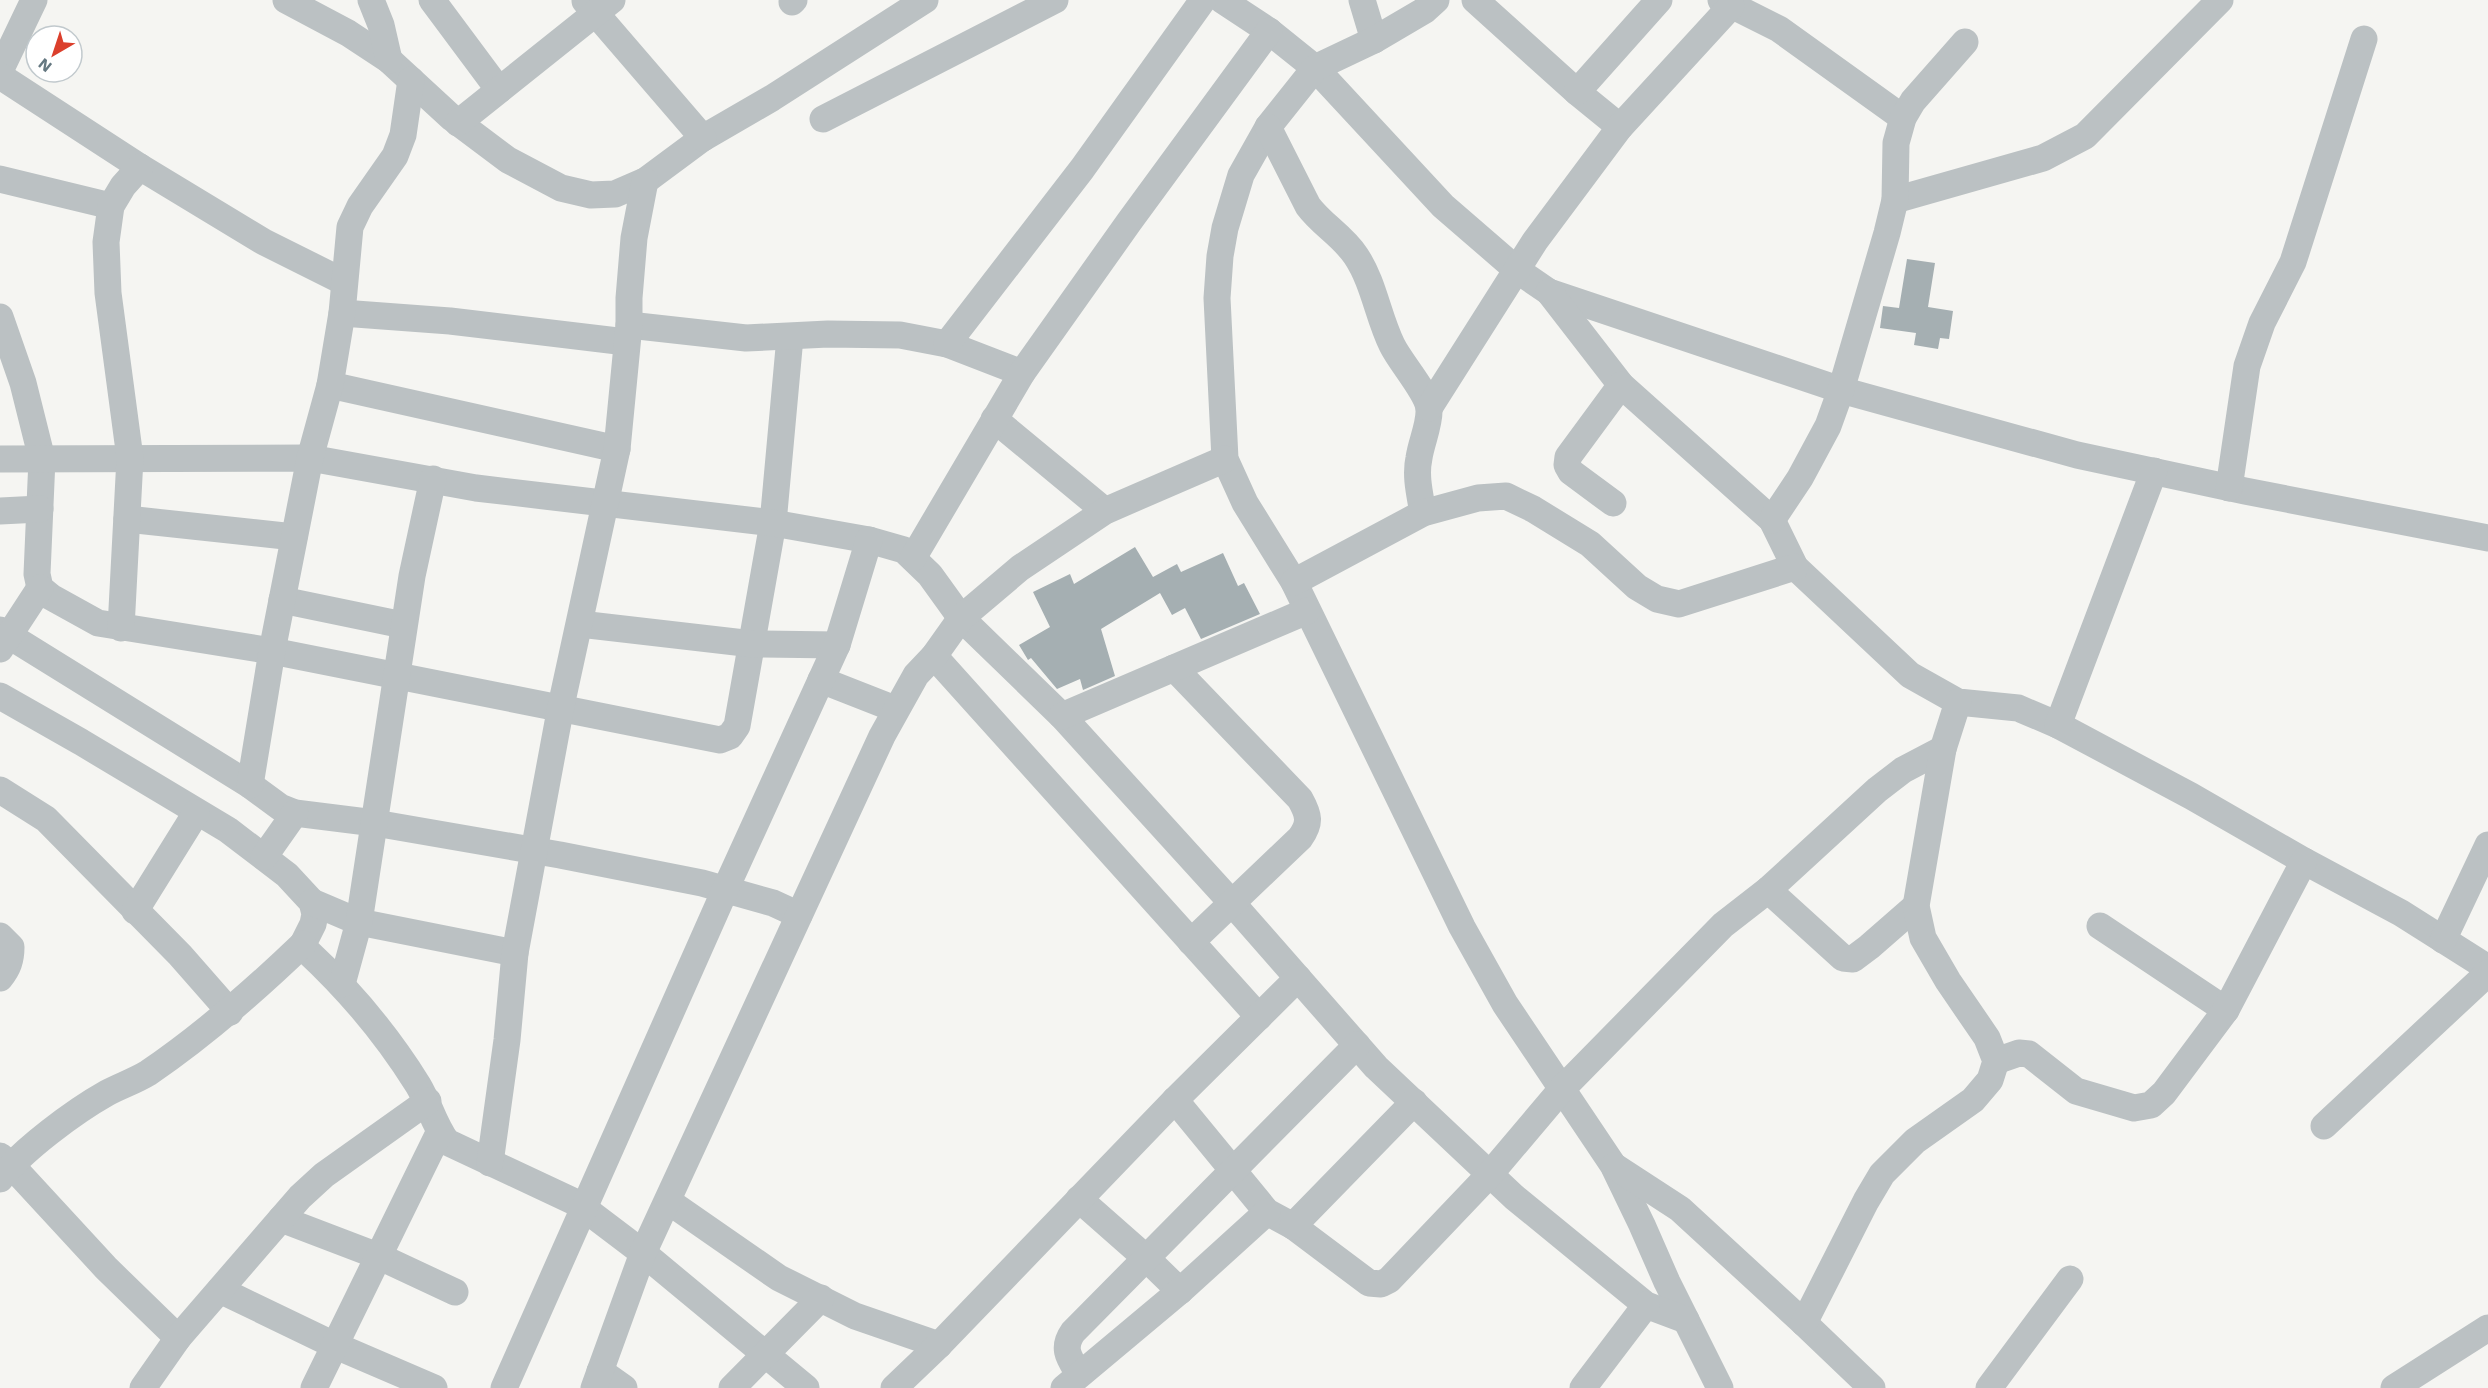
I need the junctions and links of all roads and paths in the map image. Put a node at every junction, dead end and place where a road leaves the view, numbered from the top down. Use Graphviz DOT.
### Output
graph roads {
  1 [pos="34,0"];
  2 [pos="285,0"];
  3 [pos="371,0"];
  4 [pos="432,0"];
  5 [pos="925,0"];
  6 [pos="1055,0"];
  7 [pos="1203,0"];
  8 [pos="1362,0"];
  9 [pos="1436,0"];
  10 [pos="1475,0"];
  11 [pos="1659,0"];
  12 [pos="2220,0"];
  13 [pos="1228,1"];
  14 [pos="1726,3"];
  15 [pos="597,5"];
  16 [pos="1269,31"];
  17 [pos="2364,39"];
  18 [pos="1374,40"];
  19 [pos="1965,42"];
  20 [pos="389,60"];
  21 [pos="1314,68"];
  22 [pos="0,71"];
  23 [pos="0,76"];
  24 [pos="411,80"];
  25 [pos="499,90"];
  26 [pos="1577,92"];
  27 [pos="1904,118"];
  28 [pos="823,119"];
  29 [pos="458,123"];
  30 [pos="1620,127"];
  31 [pos="1268,128"];
  32 [pos="703,138"];
  33 [pos="140,167"];
  34 [pos="0,179"];
  35 [pos="645,181"];
  36 [pos="1895,200"];
  37 [pos="111,206"];
  38 [pos="1516,270"];
  39 [pos="344,282"];
  40 [pos="1549,292"];
  41 [pos="342,314"];
  42 [pos="0,317"];
  43 [pos="628,334"];
  44 [pos="790,337"];
  45 [pos="947,344"];
  46 [pos="1022,373"];
  47 [pos="330,385"];
  48 [pos="1621,385"];
  49 [pos="1841,390"];
  50 [pos="1429,408"];
  51 [pos="994,419"];
  52 [pos="617,449"];
  53 [pos="130,458"];
  54 [pos="310,458"];
  55 [pos="0,459"];
  56 [pos="42,459"];
  57 [pos="1225,459"];
  58 [pos="2154,471"];
  59 [pos="433,479"];
  60 [pos="2229,488"];
  61 [pos="607,503"];
  62 [pos="1613,503"];
  63 [pos="40,509"];
  64 [pos="1105,510"];
  65 [pos="0,511"];
  66 [pos="1423,513"];
  67 [pos="127,519"];
  68 [pos="1772,520"];
  69 [pos="773,524"];
  70 [pos="294,537"];
  71 [pos="2488,538"];
  72 [pos="869,540"];
  73 [pos="913,558"];
  74 [pos="1795,567"];
  75 [pos="1294,582"];
  76 [pos="40,588"];
  77 [pos="282,600"];
  78 [pos="1307,611"];
  79 [pos="961,618"];
  80 [pos="580,624"];
  81 [pos="403,626"];
  82 [pos="121,628"];
  83 [pos="3,638"];
  84 [pos="753,644"];
  85 [pos="837,645"];
  86 [pos="272,651"];
  87 [pos="934,656"];
  88 [pos="1174,668"];
  89 [pos="395,675"];
  90 [pos="821,680"];
  91 [pos="0,696"];
  92 [pos="1958,702"];
  93 [pos="561,706"];
  94 [pos="895,709"];
  95 [pos="1062,716"];
  96 [pos="2058,725"];
  97 [pos="1943,749"];
  98 [pos="250,785"];
  99 [pos="0,790"];
  100 [pos="196,813"];
  101 [pos="295,813"];
  102 [pos="375,823"];
  103 [pos="2488,845"];
  104 [pos="534,852"];
  105 [pos="264,857"];
  106 [pos="2304,861"];
  107 [pos="726,888"];
  108 [pos="1768,890"];
  109 [pos="312,902"];
  110 [pos="1232,903"];
  111 [pos="1916,906"];
  112 [pos="135,911"];
  113 [pos="799,915"];
  114 [pos="359,922"];
  115 [pos="2100,926"];
  116 [pos="0,936"];
  117 [pos="2443,940"];
  118 [pos="1191,942"];
  119 [pos="303,944"];
  120 [pos="515,953"];
  121 [pos="2488,971"];
  122 [pos="0,978"];
  123 [pos="1298,978"];
  124 [pos="342,984"];
  125 [pos="2226,1010"];
  126 [pos="230,1012"];
  127 [pos="1258,1017"];
  128 [pos="1357,1045"];
  129 [pos="1996,1061"];
  130 [pos="1561,1090"];
  131 [pos="1174,1100"];
  132 [pos="428,1101"];
  133 [pos="1414,1102"];
  134 [pos="2324,1126"];
  135 [pos="440,1133"];
  136 [pos="490,1163"];
  137 [pos="1613,1165"];
  138 [pos="4,1167"];
  139 [pos="1234,1170"];
  140 [pos="1490,1174"];
  141 [pos="1079,1199"];
  142 [pos="669,1201"];
  143 [pos="585,1209"];
  144 [pos="1267,1212"];
  145 [pos="281,1219"];
  146 [pos="1293,1226"];
  147 [pos="643,1253"];
  148 [pos="378,1256"];
  149 [pos="1146,1258"];
  150 [pos="2070,1279"];
  151 [pos="220,1290"];
  152 [pos="1179,1291"];
  153 [pos="455,1292"];
  154 [pos="821,1298"];
  155 [pos="1646,1305"];
  156 [pos="1686,1320"];
  157 [pos="1804,1323"];
  158 [pos="2488,1328"];
  159 [pos="178,1338"];
  160 [pos="334,1345"];
  161 [pos="939,1345"];
  162 [pos="765,1354"];
  163 [pos="597,1379"];
  164 [pos="1071,1381"];
  165 [pos="418,1385"];
  166 [pos="143,1388"];
  167 [pos="314,1388"];
  168 [pos="504,1388"];
  169 [pos="624,1388"];
  170 [pos="732,1388"];
  171 [pos="806,1388"];
  172 [pos="894,1388"];
  173 [pos="1583,1388"];
  174 [pos="1720,1388"];
  175 [pos="1872,1388"];
  176 [pos="1989,1388"];
  177 [pos="2394,1388"];
  1 -- 22 [label="street"];
  2 -- 20 [label="street"];
  3 -- 20 [label="street"];
  4 -- 25 [label="street"];
  5 -- 32 [label="street"];
  6 -- 28 [label="street"];
  7 -- 45 [label="street"];
  8 -- 18 [label="street"];
  9 -- 18 [label="street"];
  10 -- 26 [label="street"];
  11 -- 26 [label="street"];
  12 -- 36 [label="street"];
  13 -- 16 [label="street"];
  14 -- 27 [label="street"];
  14 -- 30 [label="street"];
  15 -- 25 [label="street"];
  15 -- 32 [label="street"];
  16 -- 21 [label="street"];
  16 -- 46 [label="street"];
  17 -- 60 [label="street"];
  18 -- 21 [label="street"];
  19 -- 27 [label="street"];
  20 -- 24 [label="street"];
  21 -- 31 [label="street"];
  21 -- 38 [label="street"];
  23 -- 33 [label="street"];
  24 -- 29 [label="street"];
  24 -- 39 [label="street"];
  25 -- 29 [label="street"];
  26 -- 30 [label="street"];
  27 -- 36 [label="street"];
  29 -- 35 [label="street"];
  30 -- 38 [label="street"];
  31 -- 50 [label="street"];
  31 -- 57 [label="street"];
  32 -- 35 [label="street"];
  33 -- 37 [label="street"];
  33 -- 39 [label="street"];
  34 -- 37 [label="street"];
  35 -- 43 [label="street"];
  36 -- 49 [label="street"];
  37 -- 53 [label="street"];
  38 -- 40 [label="street"];
  38 -- 50 [label="street"];
  39 -- 41 [label="street"];
  40 -- 48 [label="street"];
  40 -- 49 [label="street"];
  41 -- 43 [label="street"];
  41 -- 47 [label="street"];
  42 -- 56 [label="street"];
  43 -- 44 [label="street"];
  43 -- 52 [label="street"];
  44 -- 45 [label="street"];
  44 -- 69 [label="street"];
  45 -- 46 [label="street"];
  46 -- 51 [label="street"];
  47 -- 52 [label="street"];
  47 -- 54 [label="street"];
  48 -- 62 [label="street"];
  48 -- 68 [label="street"];
  49 -- 58 [label="street"];
  49 -- 68 [label="street"];
  50 -- 66 [label="street"];
  51 -- 64 [label="street"];
  51 -- 73 [label="street"];
  52 -- 61 [label="street"];
  53 -- 54 [label="street"];
  53 -- 56 [label="street"];
  53 -- 67 [label="street"];
  54 -- 59 [label="street"];
  54 -- 70 [label="street"];
  55 -- 56 [label="street"];
  56 -- 63 [label="street"];
  57 -- 64 [label="street"];
  57 -- 75 [label="street"];
  58 -- 60 [label="street"];
  58 -- 96 [label="street"];
  59 -- 61 [label="street"];
  59 -- 81 [label="street"];
  60 -- 71 [label="street"];
  61 -- 69 [label="street"];
  61 -- 80 [label="street"];
  63 -- 65 [label="street"];
  63 -- 76 [label="street"];
  64 -- 79 [label="street"];
  66 -- 74 [label="street"];
  66 -- 75 [label="street"];
  67 -- 70 [label="street"];
  67 -- 82 [label="street"];
  68 -- 74 [label="street"];
  69 -- 72 [label="street"];
  69 -- 84 [label="street"];
  70 -- 77 [label="street"];
  72 -- 73 [label="street"];
  72 -- 85 [label="street"];
  73 -- 79 [label="street"];
  74 -- 92 [label="street"];
  75 -- 78 [label="street"];
  76 -- 82 [label="street"];
  76 -- 83 [label="street"];
  77 -- 81 [label="street"];
  77 -- 86 [label="street"];
  78 -- 88 [label="street"];
  78 -- 130 [label="street"];
  79 -- 87 [label="street"];
  79 -- 95 [label="street"];
  80 -- 84 [label="street"];
  80 -- 93 [label="street"];
  81 -- 89 [label="street"];
  82 -- 86 [label="street"];
  83 -- 98 [label="street"];
  84 -- 85 [label="street"];
  84 -- 93 [label="street"];
  85 -- 90 [label="street"];
  86 -- 89 [label="street"];
  86 -- 98 [label="street"];
  87 -- 94 [label="street"];
  87 -- 118 [label="street"];
  88 -- 95 [label="street"];
  88 -- 110 [label="street"];
  89 -- 93 [label="street"];
  89 -- 102 [label="street"];
  90 -- 94 [label="street"];
  90 -- 107 [label="street"];
  91 -- 100 [label="street"];
  92 -- 96 [label="street"];
  92 -- 97 [label="street"];
  93 -- 104 [label="street"];
  94 -- 113 [label="street"];
  95 -- 110 [label="street"];
  96 -- 106 [label="street"];
  97 -- 108 [label="street"];
  97 -- 111 [label="street"];
  98 -- 101 [label="street"];
  99 -- 112 [label="street"];
  100 -- 105 [label="street"];
  100 -- 112 [label="street"];
  101 -- 102 [label="street"];
  101 -- 105 [label="street"];
  102 -- 104 [label="street"];
  102 -- 114 [label="street"];
  103 -- 117 [label="street"];
  104 -- 107 [label="street"];
  104 -- 120 [label="street"];
  105 -- 109 [label="street"];
  106 -- 117 [label="street"];
  106 -- 125 [label="street"];
  107 -- 113 [label="street"];
  107 -- 143 [label="street"];
  108 -- 111 [label="street"];
  108 -- 130 [label="street"];
  109 -- 114 [label="street"];
  109 -- 119 [label="street"];
  110 -- 118 [label="street"];
  110 -- 123 [label="street"];
  111 -- 129 [label="street"];
  112 -- 126 [label="street"];
  113 -- 142 [label="street"];
  114 -- 120 [label="street"];
  114 -- 124 [label="street"];
  115 -- 125 [label="street"];
  116 -- 122 [label="street"];
  117 -- 121 [label="street"];
  118 -- 127 [label="street"];
  119 -- 124 [label="street"];
  119 -- 126 [label="street"];
  120 -- 136 [label="street"];
  121 -- 134 [label="street"];
  123 -- 127 [label="street"];
  123 -- 128 [label="street"];
  124 -- 132 [label="street"];
  125 -- 129 [label="street"];
  126 -- 138 [label="street"];
  127 -- 131 [label="street"];
  128 -- 133 [label="street"];
  128 -- 139 [label="street"];
  129 -- 157 [label="street"];
  130 -- 137 [label="street"];
  130 -- 140 [label="street"];
  131 -- 139 [label="street"];
  131 -- 141 [label="street"];
  132 -- 135 [label="street"];
  132 -- 145 [label="street"];
  133 -- 140 [label="street"];
  133 -- 146 [label="street"];
  135 -- 136 [label="street"];
  135 -- 148 [label="street"];
  136 -- 143 [label="street"];
  137 -- 156 [label="street"];
  137 -- 157 [label="street"];
  138 -- 159 [label="street"];
  139 -- 144 [label="street"];
  139 -- 149 [label="street"];
  140 -- 146 [label="street"];
  140 -- 155 [label="street"];
  141 -- 149 [label="street"];
  141 -- 161 [label="street"];
  142 -- 147 [label="street"];
  142 -- 154 [label="street"];
  143 -- 147 [label="street"];
  143 -- 168 [label="street"];
  144 -- 146 [label="street"];
  144 -- 152 [label="street"];
  145 -- 148 [label="street"];
  145 -- 151 [label="street"];
  147 -- 162 [label="street"];
  147 -- 163 [label="street"];
  148 -- 153 [label="street"];
  148 -- 160 [label="street"];
  149 -- 152 [label="street"];
  149 -- 164 [label="street"];
  150 -- 176 [label="street"];
  151 -- 159 [label="street"];
  151 -- 160 [label="street"];
  152 -- 164 [label="street"];
  154 -- 161 [label="street"];
  154 -- 162 [label="street"];
  155 -- 156 [label="street"];
  155 -- 173 [label="street"];
  156 -- 174 [label="street"];
  157 -- 175 [label="street"];
  158 -- 177 [label="street"];
  159 -- 166 [label="street"];
  160 -- 165 [label="street"];
  160 -- 167 [label="street"];
  161 -- 172 [label="street"];
  162 -- 170 [label="street"];
  162 -- 171 [label="street"];
  163 -- 169 [label="street"];
}
